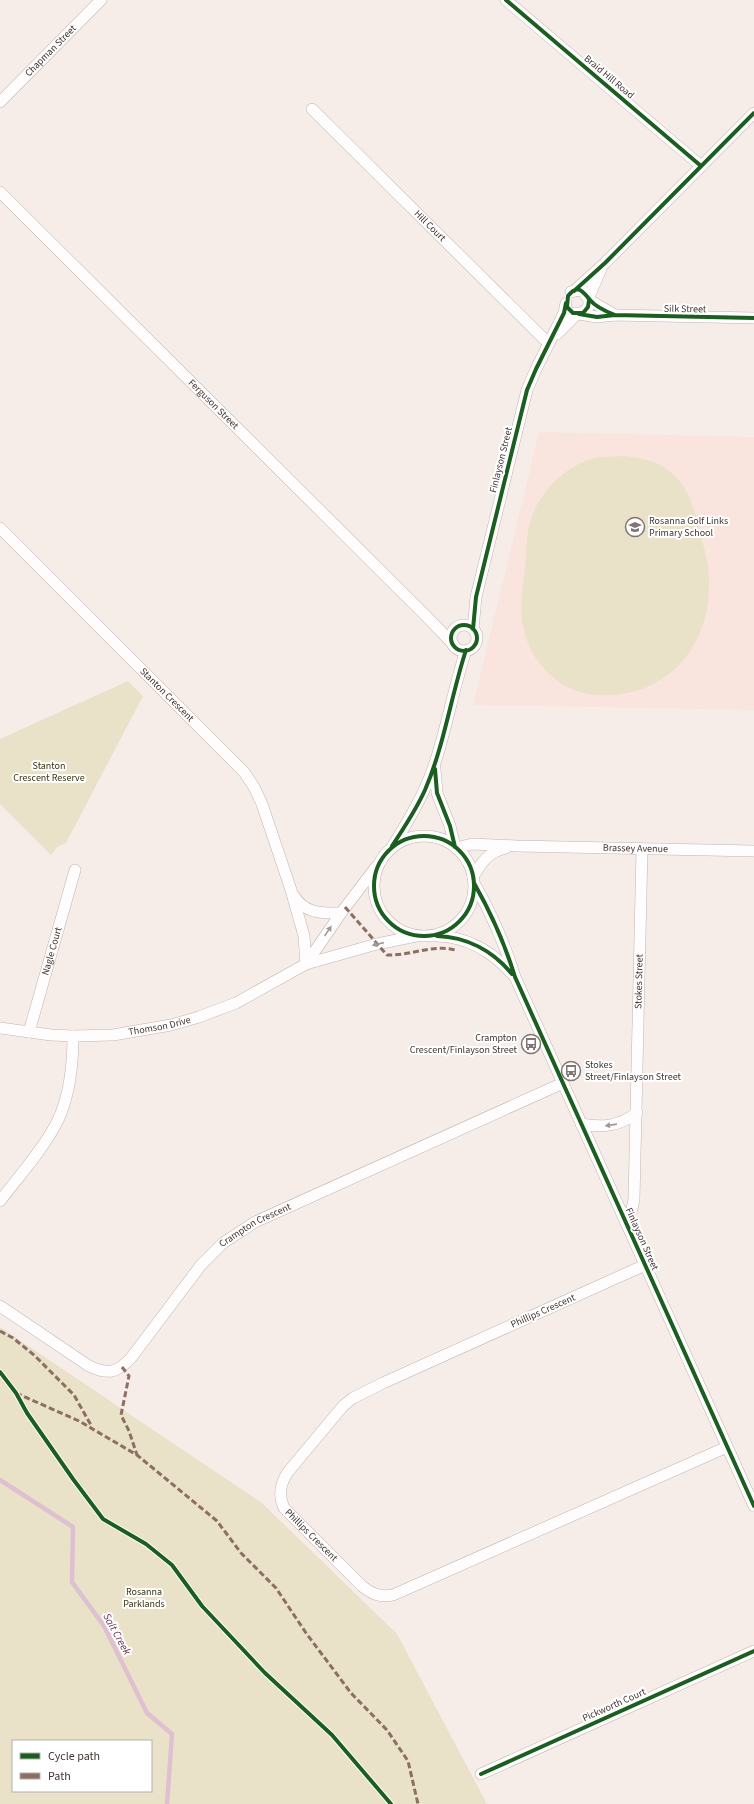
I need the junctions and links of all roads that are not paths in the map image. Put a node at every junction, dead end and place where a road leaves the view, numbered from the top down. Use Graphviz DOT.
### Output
graph roads {
  1 [pos="101,0"];
  2 [pos="506,0"];
  3 [pos="0,102"];
  4 [pos="312,109"];
  5 [pos="754,113"];
  6 [pos="701,166"];
  7 [pos="0,192"];
  8 [pos="605,263"];
  9 [pos="574,291"];
  10 [pos="589,298"];
  11 [pos="566,303"];
  12 [pos="578,314"];
  13 [pos="615,315"];
  14 [pos="754,318"];
  15 [pos="548,343"];
  16 [pos="0,528"];
  17 [pos="476,597"];
  18 [pos="428,617"];
  19 [pos="458,627"];
  20 [pos="473,629"];
  21 [pos="458,647"];
  22 [pos="435,762"];
  23 [pos="517,846"];
  24 [pos="455,847"];
  25 [pos="642,849"];
  26 [pos="754,851"];
  27 [pos="385,856"];
  28 [pos="75,870"];
  29 [pos="474,880"];
  30 [pos="291,890"];
  31 [pos="341,912"];
  32 [pos="420,936"];
  33 [pos="306,964"];
  34 [pos="515,977"];
  35 [pos="0,1028"];
  36 [pos="29,1032"];
  37 [pos="73,1036"];
  38 [pos="563,1084"];
  39 [pos="637,1113"];
  40 [pos="582,1124"];
  41 [pos="0,1201"];
  42 [pos="626,1223"];
  43 [pos="645,1265"];
  44 [pos="0,1306"];
  45 [pos="728,1448"];
  46 [pos="754,1506"];
  47 [pos="754,1651"];
  48 [pos="481,1774"];
  1 -- 3 [label="street, Chapman Street"];
  2 -- 6 [label="street, Braid Hill Road"];
  4 -- 15 [label="street, Hill Court"];
  5 -- 6 [label="street"];
  6 -- 8 [label="street"];
  7 -- 18 [label="street, Ferguson Street"];
  8 -- 9 [label="street"];
  8 -- 10 [label="street"];
  9 -- 10 [label="street"];
  9 -- 11 [label="street"];
  10 -- 12 [label="street"];
  10 -- 13 [label="street, Silk Street"];
  11 -- 12 [label="street"];
  11 -- 15 [label="street, Finlayson Street"];
  12 -- 13 [label="street, Silk Street"];
  12 -- 15 [label="street, Finlayson Street"];
  13 -- 14 [label="street, Silk Street"];
  15 -- 17 [label="street, Finlayson Street"];
  16 -- 30 [label="street, Stanton Crescent"];
  17 -- 19 [label="street, Finlayson Street"];
  17 -- 20 [label="street, Finlayson Street"];
  18 -- 19 [label="street, Ferguson Street"];
  18 -- 21 [label="street, Ferguson Street"];
  19 -- 20 [label="street"];
  19 -- 21 [label="street"];
  20 -- 21 [label="street"];
  21 -- 22 [label="street"];
  22 -- 24 [label="street"];
  22 -- 27 [label="street"];
  23 -- 24 [label="street, Brassey Avenue"];
  23 -- 25 [label="street, Brassey Avenue"];
  23 -- 29 [label="street, Brassey Avenue"];
  24 -- 27 [label="street"];
  24 -- 29 [label="street"];
  25 -- 26 [label="street, Brassey Avenue"];
  25 -- 39 [label="street, Stokes Street"];
  27 -- 31 [label="street, Thomson Drive"];
  27 -- 32 [label="street"];
  28 -- 36 [label="street, Nagle Court"];
  29 -- 32 [label="street"];
  29 -- 34 [label="street, Finlayson Street"];
  30 -- 31 [label="street, Stanton Crescent"];
  30 -- 33 [label="street, Stanton Crescent"];
  33 -- 31 [label="street, Thomson Drive, one-way"];
  32 -- 33 [label="street, Thomson Drive, one-way"];
  32 -- 34 [label="street, Finlayson Street"];
  33 -- 37 [label="street, Thomson Drive"];
  34 -- 38 [label="street, Finlayson Street"];
  35 -- 36 [label="street, Thomson Drive"];
  36 -- 37 [label="street, Thomson Drive"];
  37 -- 41 [label="street"];
  38 -- 40 [label="street, Finlayson Street"];
  38 -- 44 [label="street, Crampton Crescent"];
  39 -- 40 [label="street, one-way"];
  39 -- 42 [label="street, Stokes Street"];
  40 -- 42 [label="street, Finlayson Street"];
  42 -- 43 [label="street, Finlayson Street"];
  43 -- 45 [label="street, Finlayson Street"];
  43 -- 45 [label="street, Phillips Crescent"];
  45 -- 46 [label="street, Finlayson Street"];
  47 -- 48 [label="street, Pickworth Court"];
}
